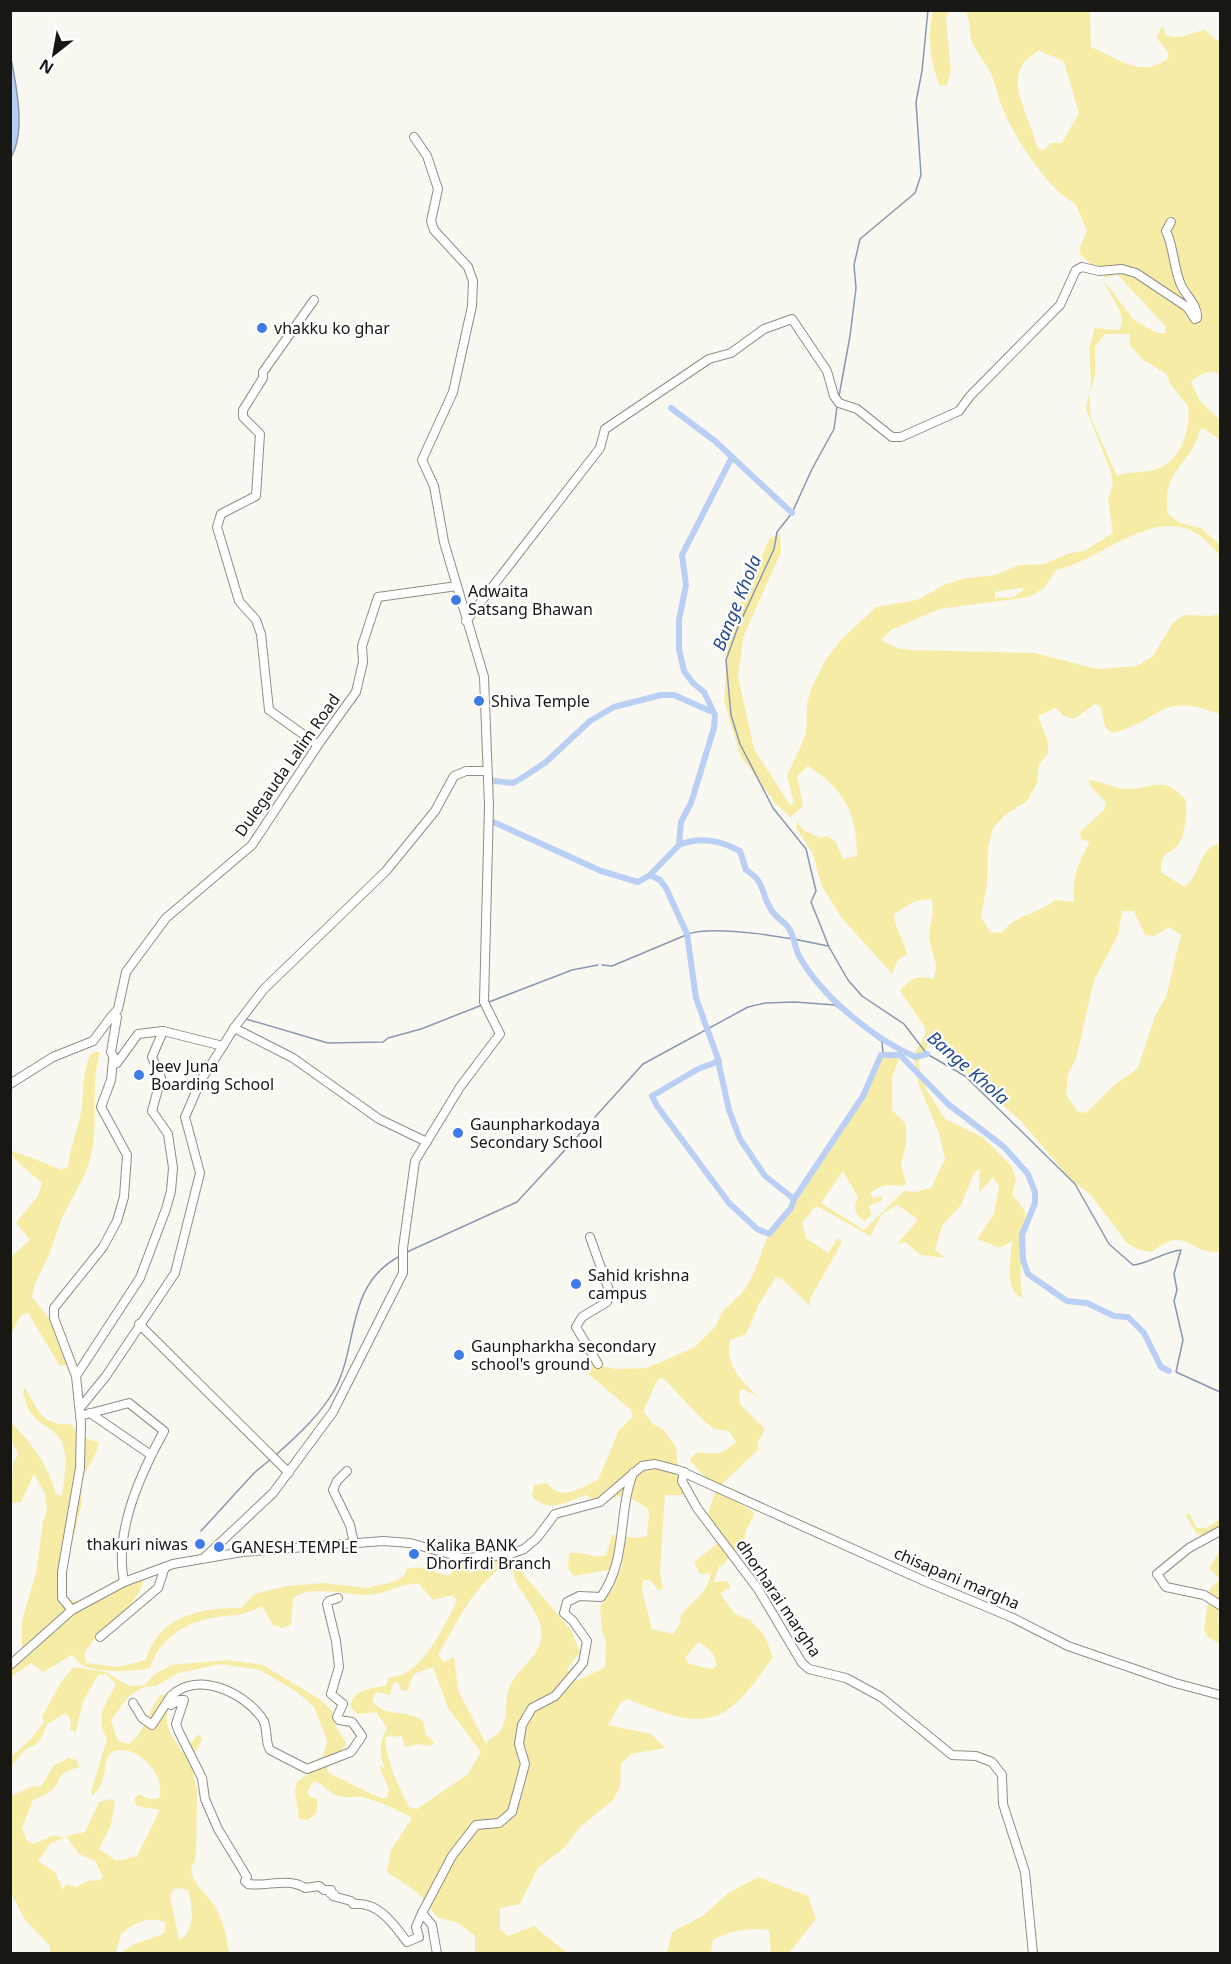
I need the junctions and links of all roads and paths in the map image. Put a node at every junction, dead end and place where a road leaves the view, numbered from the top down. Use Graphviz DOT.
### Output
graph roads {
  1 [pos="414,137"];
  2 [pos="1171,222"];
  3 [pos="314,300"];
  4 [pos="457,586"];
  5 [pos="466,621"];
  6 [pos="318,745"];
  7 [pos="486,771"];
  8 [pos="111,1017"];
  9 [pos="234,1028"];
  10 [pos="163,1031"];
  11 [pos="223,1046"];
  12 [pos="114,1060"];
  13 [pos="10,1084"];
  14 [pos="427,1142"];
  15 [pos="590,1237"];
  16 [pos="140,1324"];
  17 [pos="598,1364"];
  18 [pos="76,1376"];
  19 [pos="80,1412"];
  20 [pos="90,1413"];
  21 [pos="151,1455"];
  22 [pos="634,1470"];
  23 [pos="347,1471"];
  24 [pos="289,1473"];
  25 [pos="685,1473"];
  26 [pos="1221,1531"];
  27 [pos="354,1543"];
  28 [pos="204,1558"];
  29 [pos="165,1567"];
  30 [pos="124,1582"];
  31 [pos="338,1598"];
  32 [pos="1221,1605"];
  33 [pos="72,1610"];
  34 [pos="100,1637"];
  35 [pos="10,1665"];
  36 [pos="1221,1695"];
  37 [pos="171,1696"];
  38 [pos="133,1703"];
  39 [pos="422,1913"];
  40 [pos="436,1953"];
  41 [pos="1033,1953"];
  1 -- 4 [label="street"];
  2 -- 5 [label="street"];
  3 -- 6 [label="street"];
  4 -- 5 [label="street"];
  4 -- 6 [label="street, Dulegauda Lalim Road"];
  5 -- 7 [label="street"];
  6 -- 8 [label="street, Dulegauda Lalim Road"];
  7 -- 9 [label="street"];
  7 -- 14 [label="street"];
  8 -- 12 [label="street"];
  8 -- 13 [label="street"];
  9 -- 11 [label="street"];
  9 -- 14 [label="street"];
  10 -- 11 [label="street"];
  10 -- 12 [label="street"];
  10 -- 18 [label="street"];
  11 -- 16 [label="street"];
  12 -- 18 [label="street"];
  14 -- 24 [label="street"];
  15 -- 17 [label="street"];
  16 -- 19 [label="street"];
  16 -- 24 [label="street"];
  18 -- 19 [label="street"];
  19 -- 20 [label="street"];
  19 -- 33 [label="street"];
  20 -- 21 [label="street"];
  20 -- 21 [label="street"];
  21 -- 30 [label="street"];
  22 -- 25 [label="street, chisapani margha"];
  22 -- 27 [label="street"];
  22 -- 39 [label="street"];
  23 -- 27 [label="street"];
  24 -- 28 [label="street"];
  25 -- 36 [label="street, chisapani margha"];
  25 -- 41 [label="street, dhorharai margha"];
  26 -- 32 [label="street"];
  27 -- 28 [label="street"];
  28 -- 29 [label="street"];
  29 -- 30 [label="street"];
  29 -- 34 [label="street"];
  30 -- 33 [label="street"];
  31 -- 37 [label="street"];
  33 -- 35 [label="street"];
  37 -- 38 [label="street"];
  37 -- 39 [label="street"];
  39 -- 40 [label="street"];
}
